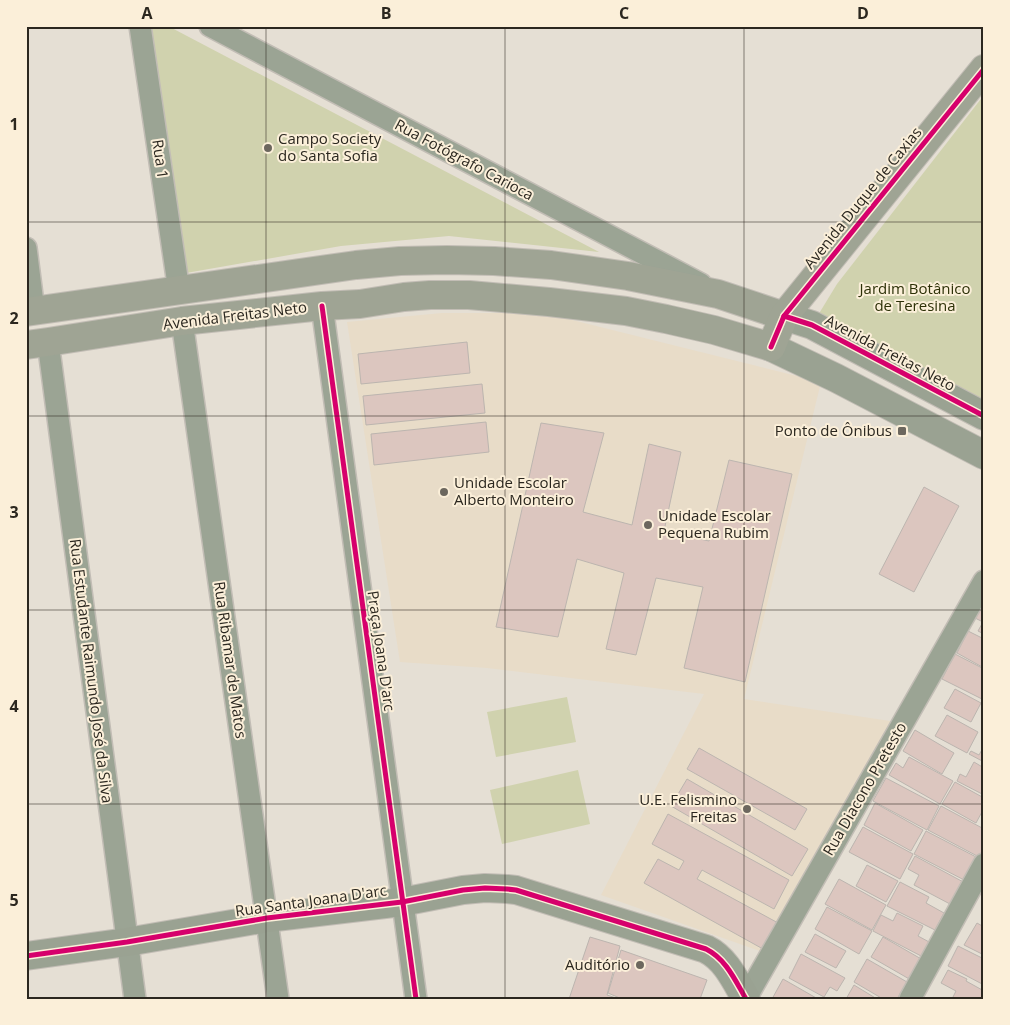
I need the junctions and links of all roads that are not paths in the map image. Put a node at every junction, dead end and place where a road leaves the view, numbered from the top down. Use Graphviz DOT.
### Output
graph roads {
  1 [pos="140,26"];
  2 [pos="210,26"];
  3 [pos="984,69"];
  4 [pos="26,248"];
  5 [pos="179,291"];
  6 [pos="718,294"];
  7 [pos="322,306"];
  8 [pos="30,311"];
  9 [pos="784,316"];
  10 [pos="182,322"];
  11 [pos="37,344"];
  12 [pos="771,347"];
  13 [pos="984,416"];
  14 [pos="984,454"];
  15 [pos="984,581"];
  16 [pos="984,864"];
  17 [pos="402,902"];
  18 [pos="267,918"];
  19 [pos="127,942"];
  20 [pos="26,956"];
  21 [pos="746,998"];
  22 [pos="134,999"];
  23 [pos="278,999"];
  24 [pos="416,999"];
  25 [pos="910,999"];
  1 -- 5 [label="street, Rua 1"];
  2 -- 6 [label="street, Rua Fotógrafo Carioca"];
  3 -- 9 [label="main road, Avenida Duque de Caxias"];
  4 -- 8 [label="street"];
  5 -- 6 [label="main road, Avenida Freitas Neto"];
  5 -- 8 [label="main road, Avenida Freitas Neto"];
  6 -- 9 [label="main road, Avenida Freitas Neto"];
  7 -- 10 [label="main road, Avenida Freitas Neto"];
  7 -- 12 [label="main road, Avenida Freitas Neto"];
  7 -- 17 [label="street, Praça Joana D'arc"];
  9 -- 12 [label="main road, Avenida Duque de Caxias"];
  9 -- 13 [label="street, Avenida Freitas Neto"];
  10 -- 11 [label="main road, Avenida Freitas Neto"];
  10 -- 18 [label="street, Rua Ribamar de Matos"];
  11 -- 19 [label="street, Rua Estudante Raimundo José da Silva"];
  12 -- 14 [label="street, Avenida Freitas Neto"];
  15 -- 21 [label="street, Rua Diacono Pretesto"];
  16 -- 25 [label="street"];
  17 -- 18 [label="street, Rua Santa Joana D'arc"];
  17 -- 21 [label="street, Rua Santa Joana D'arc"];
  17 -- 24 [label="street, Praça Joana D'arc"];
  18 -- 19 [label="street, Rua Santa Joana D'arc"];
  18 -- 23 [label="street, Rua Ribamar de Matos"];
  19 -- 20 [label="street, Rua Santa Joana D'arc"];
  19 -- 22 [label="street, Rua Estudante Raimundo José da Silva"];
}
